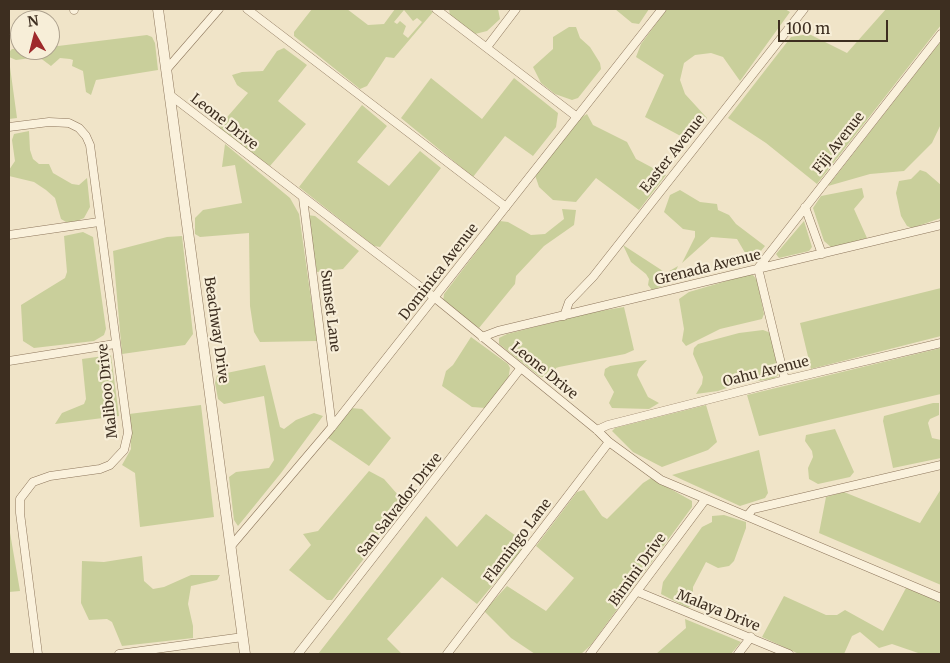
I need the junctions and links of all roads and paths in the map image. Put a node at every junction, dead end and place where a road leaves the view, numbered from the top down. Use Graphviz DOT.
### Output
graph roads {
  1 [pos="158,9"];
  2 [pos="219,9"];
  3 [pos="247,9"];
  4 [pos="436,9"];
  5 [pos="516,9"];
  6 [pos="662,9"];
  7 [pos="804,9"];
  8 [pos="941,34"];
  9 [pos="487,47"];
  10 [pos="166,70"];
  11 [pos="170,95"];
  12 [pos="577,117"];
  13 [pos="9,127"];
  14 [pos="303,198"];
  15 [pos="805,207"];
  16 [pos="506,208"];
  17 [pos="99,222"];
  18 [pos="941,225"];
  19 [pos="9,235"];
  20 [pos="822,254"];
  21 [pos="758,268"];
  22 [pos="435,298"];
  23 [pos="564,316"];
  24 [pos="482,337"];
  25 [pos="941,343"];
  26 [pos="115,344"];
  27 [pos="9,360"];
  28 [pos="520,369"];
  29 [pos="785,380"];
  30 [pos="332,427"];
  31 [pos="598,430"];
  32 [pos="609,442"];
  33 [pos="941,465"];
  34 [pos="705,500"];
  35 [pos="747,516"];
  36 [pos="231,546"];
  37 [pos="638,592"];
  38 [pos="941,598"];
  39 [pos="243,637"];
  40 [pos="751,637"];
  41 [pos="38,654"];
  42 [pos="119,654"];
  43 [pos="245,654"];
  44 [pos="298,654"];
  45 [pos="447,654"];
  46 [pos="590,654"];
  47 [pos="738,654"];
  48 [pos="788,654"];
  1 -- 10 [label="street, Beachway Drive"];
  2 -- 10 [label="street"];
  3 -- 16 [label="street"];
  4 -- 9 [label="street"];
  5 -- 9 [label="street"];
  6 -- 12 [label="street, Dominica Avenue"];
  7 -- 23 [label="street, Easter Avenue"];
  8 -- 15 [label="street, Fiji Avenue"];
  9 -- 12 [label="street"];
  10 -- 11 [label="street, Beachway Drive"];
  11 -- 14 [label="street, Leone Drive"];
  11 -- 36 [label="street, Beachway Drive"];
  12 -- 16 [label="street, Dominica Avenue"];
  13 -- 17 [label="street, Maliboo Drive"];
  14 -- 22 [label="street, Leone Drive"];
  14 -- 30 [label="street, Sunset Lane"];
  15 -- 20 [label="street"];
  15 -- 21 [label="street, Fiji Avenue"];
  16 -- 22 [label="street, Dominica Avenue"];
  17 -- 19 [label="street"];
  17 -- 26 [label="street, Maliboo Drive"];
  18 -- 20 [label="street, Grenada Avenue"];
  20 -- 21 [label="street, Grenada Avenue"];
  21 -- 23 [label="street, Grenada Avenue"];
  21 -- 29 [label="street"];
  22 -- 24 [label="street, Leone Drive"];
  22 -- 30 [label="street, Dominica Avenue"];
  23 -- 24 [label="street, Grenada Avenue"];
  24 -- 28 [label="street, Leone Drive"];
  25 -- 29 [label="street, Oahu Avenue"];
  26 -- 27 [label="street"];
  26 -- 41 [label="street, Maliboo Drive"];
  28 -- 31 [label="street, Leone Drive"];
  28 -- 44 [label="street, San Salvador Drive"];
  29 -- 31 [label="street, Oahu Avenue"];
  30 -- 36 [label="street, Dominica Avenue"];
  31 -- 32 [label="street, Leone Drive"];
  32 -- 34 [label="street, Leone Drive"];
  32 -- 45 [label="street, Flamingo Lane"];
  33 -- 35 [label="street"];
  34 -- 35 [label="street, Leone Drive"];
  34 -- 37 [label="street, Bimini Drive"];
  35 -- 38 [label="street, Leone Drive"];
  36 -- 39 [label="street, Beachway Drive"];
  37 -- 40 [label="street, Malaya Drive"];
  37 -- 46 [label="street, Bimini Drive"];
  39 -- 42 [label="street"];
  39 -- 43 [label="street, Beachway Drive"];
  40 -- 47 [label="street"];
  40 -- 48 [label="street, Malaya Drive"];
}
